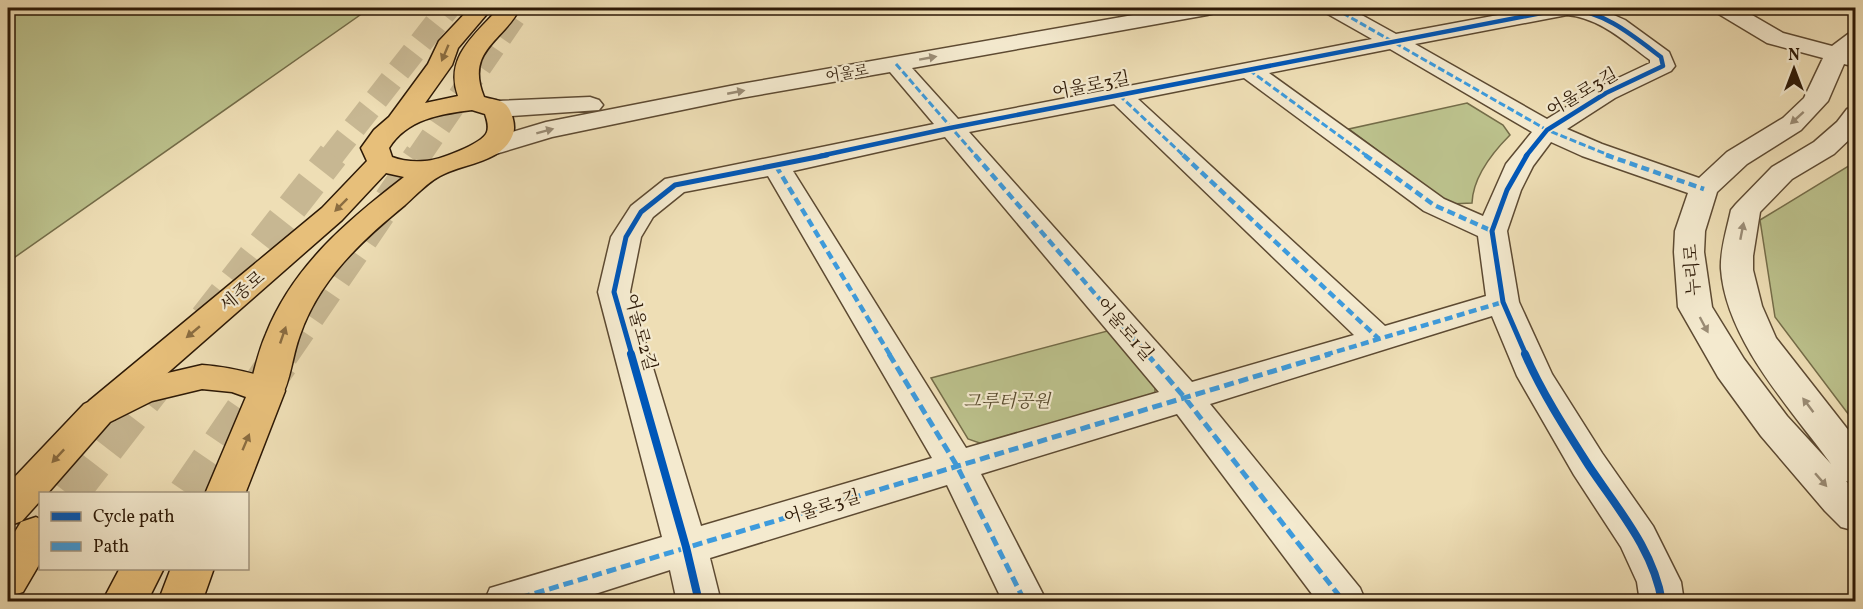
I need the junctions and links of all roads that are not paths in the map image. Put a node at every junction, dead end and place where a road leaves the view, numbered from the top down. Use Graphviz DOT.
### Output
graph roads {
  1 [pos="481,8"];
  2 [pos="510,8"];
  3 [pos="1122,8"];
  4 [pos="1207,8"];
  5 [pos="1334,8"];
  6 [pos="1725,8"];
  7 [pos="1393,42"];
  8 [pos="1849,52"];
  9 [pos="896,64"];
  10 [pos="1249,70"];
  11 [pos="1119,95"];
  12 [pos="484,106"];
  13 [pos="1856,114"];
  14 [pos="400,120"];
  15 [pos="950,128"];
  16 [pos="1547,130"];
  17 [pos="489,148"];
  18 [pos="381,162"];
  19 [pos="776,166"];
  20 [pos="430,170"];
  21 [pos="1704,189"];
  22 [pos="1492,231"];
  23 [pos="1503,302"];
  24 [pos="1379,339"];
  25 [pos="267,392"];
  26 [pos="1185,398"];
  27 [pos="97,413"];
  28 [pos="957,466"];
  29 [pos="1856,469"];
  30 [pos="43,492"];
  31 [pos="226,492"];
  32 [pos="39,497"];
  33 [pos="1856,515"];
  34 [pos="22,522"];
  35 [pos="686,547"];
  36 [pos="142,570"];
  37 [pos="192,570"];
  38 [pos="8,579"];
  39 [pos="124,602"];
  40 [pos="180,602"];
  41 [pos="506,602"];
  42 [pos="699,602"];
  43 [pos="1025,602"];
  44 [pos="1344,602"];
  45 [pos="1662,602"];
  1 -- 14 [label="main road, one-way"];
  2 -- 12 [label="main road"];
  3 -- 12 [label="street, 어울로"];
  9 -- 4 [label="street, 어울로, one-way"];
  5 -- 7 [label="street"];
  6 -- 8 [label="street"];
  7 -- 10 [label="street, 어울로3길"];
  7 -- 16 [label="street, 어울로3길"];
  7 -- 16 [label="street, 어울로3길"];
  8 -- 21 [label="street, 누리로, one-way"];
  9 -- 15 [label="street, 어울로1길"];
  17 -- 9 [label="street, 어울로, one-way"];
  10 -- 11 [label="street, 어울로3길"];
  10 -- 22 [label="street"];
  11 -- 15 [label="street, 어울로3길"];
  11 -- 24 [label="street, 어울로3길"];
  12 -- 14 [label="main road"];
  12 -- 17 [label="main road"];
  29 -- 13 [label="street, one-way"];
  14 -- 18 [label="main road"];
  15 -- 19 [label="street, 어울로2길"];
  15 -- 26 [label="street, 어울로1길"];
  16 -- 21 [label="street"];
  16 -- 22 [label="street, 어울로3길"];
  17 -- 20 [label="main road"];
  18 -- 20 [label="main road"];
  18 -- 27 [label="main road, 세종로, one-way"];
  19 -- 28 [label="street"];
  19 -- 35 [label="street, 어울로2길"];
  25 -- 20 [label="main road, one-way"];
  21 -- 33 [label="street, 누리로, one-way"];
  22 -- 23 [label="street, 어울로3길"];
  23 -- 24 [label="street, 어울로3길"];
  23 -- 45 [label="street, 어울로3길"];
  24 -- 26 [label="street, 어울로3길"];
  25 -- 27 [label="main road"];
  31 -- 25 [label="main road, one-way"];
  26 -- 28 [label="street, 어울로3길"];
  26 -- 44 [label="street, 어울로1길"];
  27 -- 30 [label="main road, one-way"];
  28 -- 35 [label="street, 어울로3길"];
  28 -- 43 [label="street"];
  32 -- 34 [label="main road, one-way"];
  34 -- 38 [label="main road"];
  35 -- 41 [label="street, 어울로3길"];
  35 -- 42 [label="street, 어울로2길"];
  36 -- 39 [label="main road"];
  37 -- 40 [label="main road"];
}
